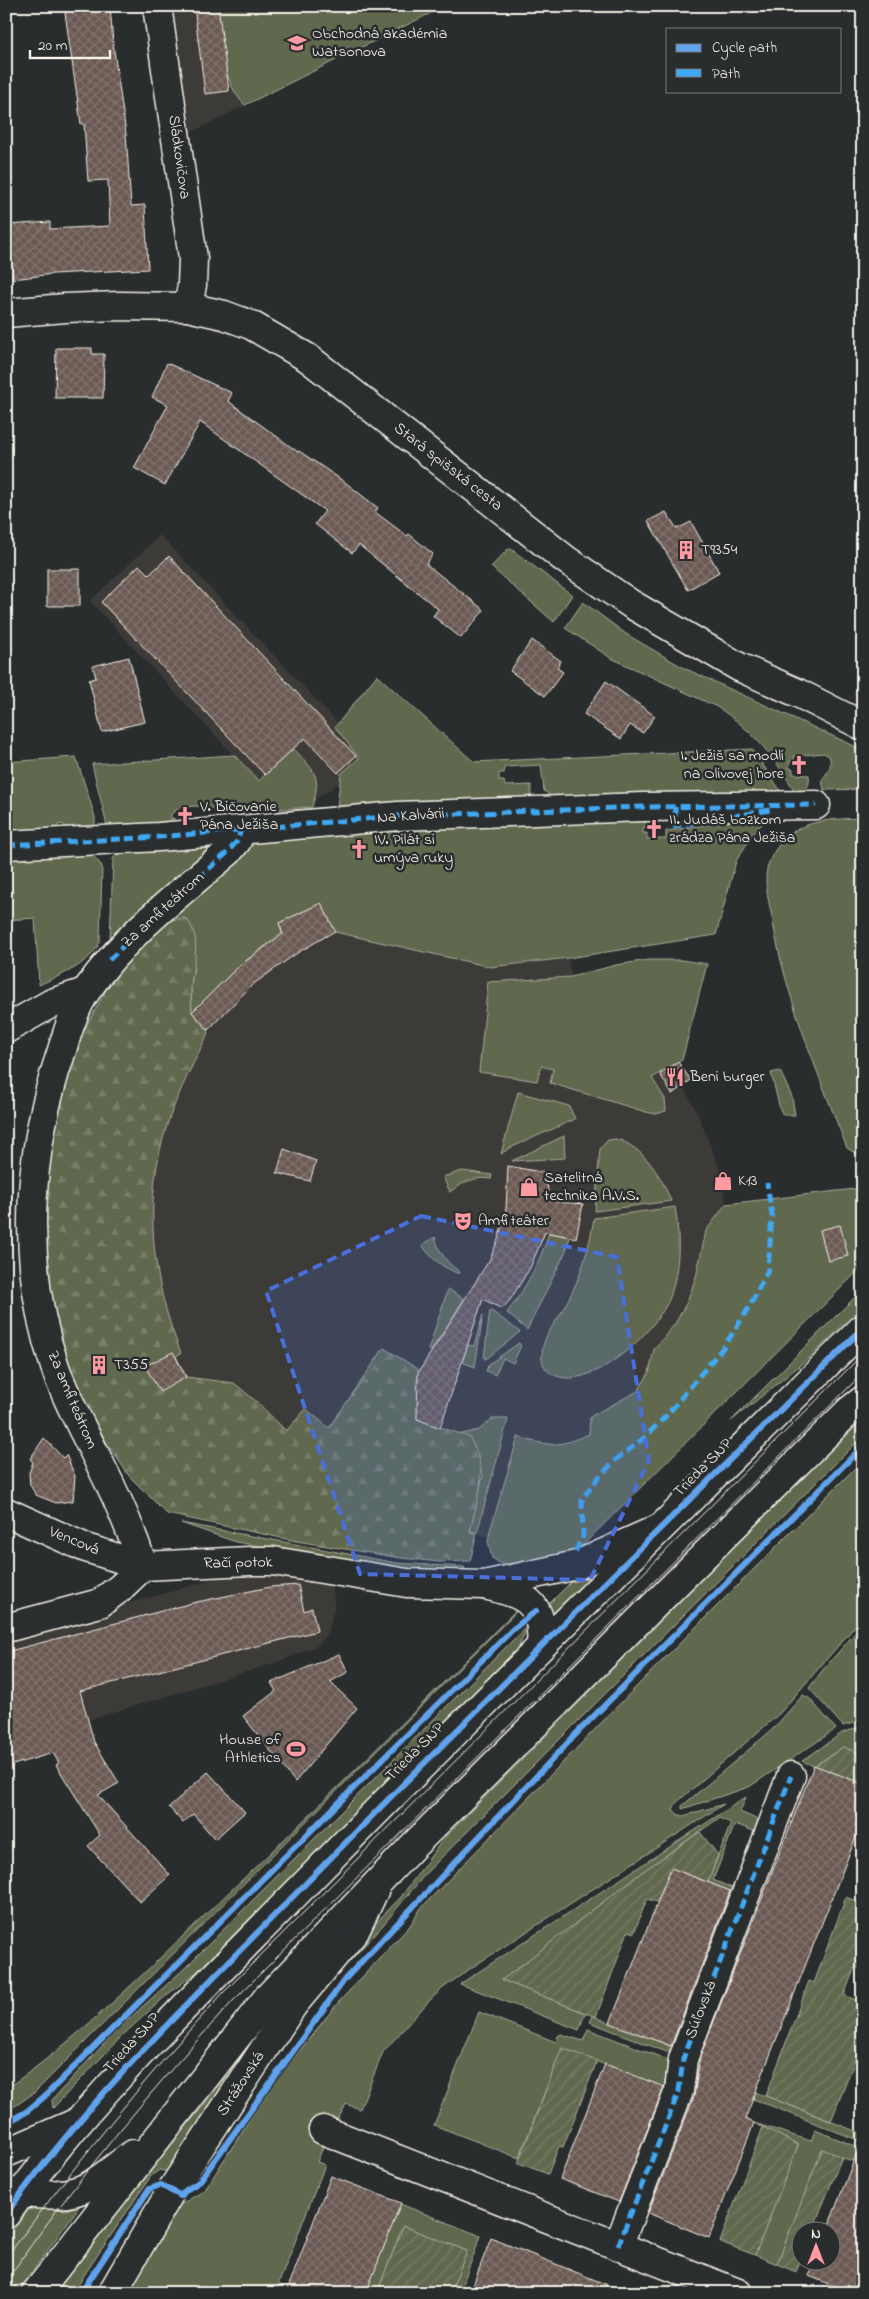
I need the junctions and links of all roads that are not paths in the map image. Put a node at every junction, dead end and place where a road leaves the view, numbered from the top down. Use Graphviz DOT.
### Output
graph roads {
  1 [pos="157,6"];
  2 [pos="188,307"];
  3 [pos="6,313"];
  4 [pos="863,726"];
  5 [pos="805,806"];
  6 [pos="240,830"];
  7 [pos="6,845"];
  8 [pos="85,992"];
  9 [pos="6,1029"];
  10 [pos="863,1328"];
  11 [pos="863,1400"];
  12 [pos="6,1512"];
  13 [pos="664,1526"];
  14 [pos="143,1566"];
  15 [pos="484,1585"];
  16 [pos="6,1628"];
  17 [pos="541,1645"];
  18 [pos="790,1776"];
  19 [pos="378,1883"];
  20 [pos="79,2122"];
  21 [pos="323,2130"];
  22 [pos="161,2133"];
  23 [pos="6,2153"];
  24 [pos="11,2200"];
  25 [pos="618,2246"];
  26 [pos="36,2293"];
  27 [pos="112,2293"];
  28 [pos="738,2293"];
  1 -- 2 [label="street, Sládkovičova"];
  2 -- 3 [label="street, Stará spišská cesta"];
  2 -- 4 [label="street, Stará spišská cesta"];
  5 -- 6 [label="street, Na Kalvárii"];
  6 -- 7 [label="street, Na Kalvárii"];
  6 -- 8 [label="street, Za amfiteátrom"];
  8 -- 9 [label="street"];
  8 -- 14 [label="street, Za amfiteátrom"];
  10 -- 13 [label="street, Trieda SNP"];
  11 -- 19 [label="street, Trieda SNP"];
  12 -- 14 [label="street, Vencová"];
  13 -- 15 [label="street, Račí potok"];
  13 -- 17 [label="street, Trieda SNP"];
  14 -- 15 [label="street, Račí potok"];
  14 -- 16 [label="street"];
  15 -- 17 [label="street, Račí potok"];
  17 -- 20 [label="street, Trieda SNP"];
  18 -- 25 [label="street, Súľovská"];
  19 -- 22 [label="street, Trieda SNP"];
  19 -- 27 [label="street, Strážovská"];
  20 -- 23 [label="street"];
  20 -- 24 [label="street, Trieda SNP"];
  21 -- 25 [label="street"];
  22 -- 24 [label="street, Trieda SNP"];
  22 -- 26 [label="street, Trieda SNP"];
  25 -- 28 [label="street"];
}
